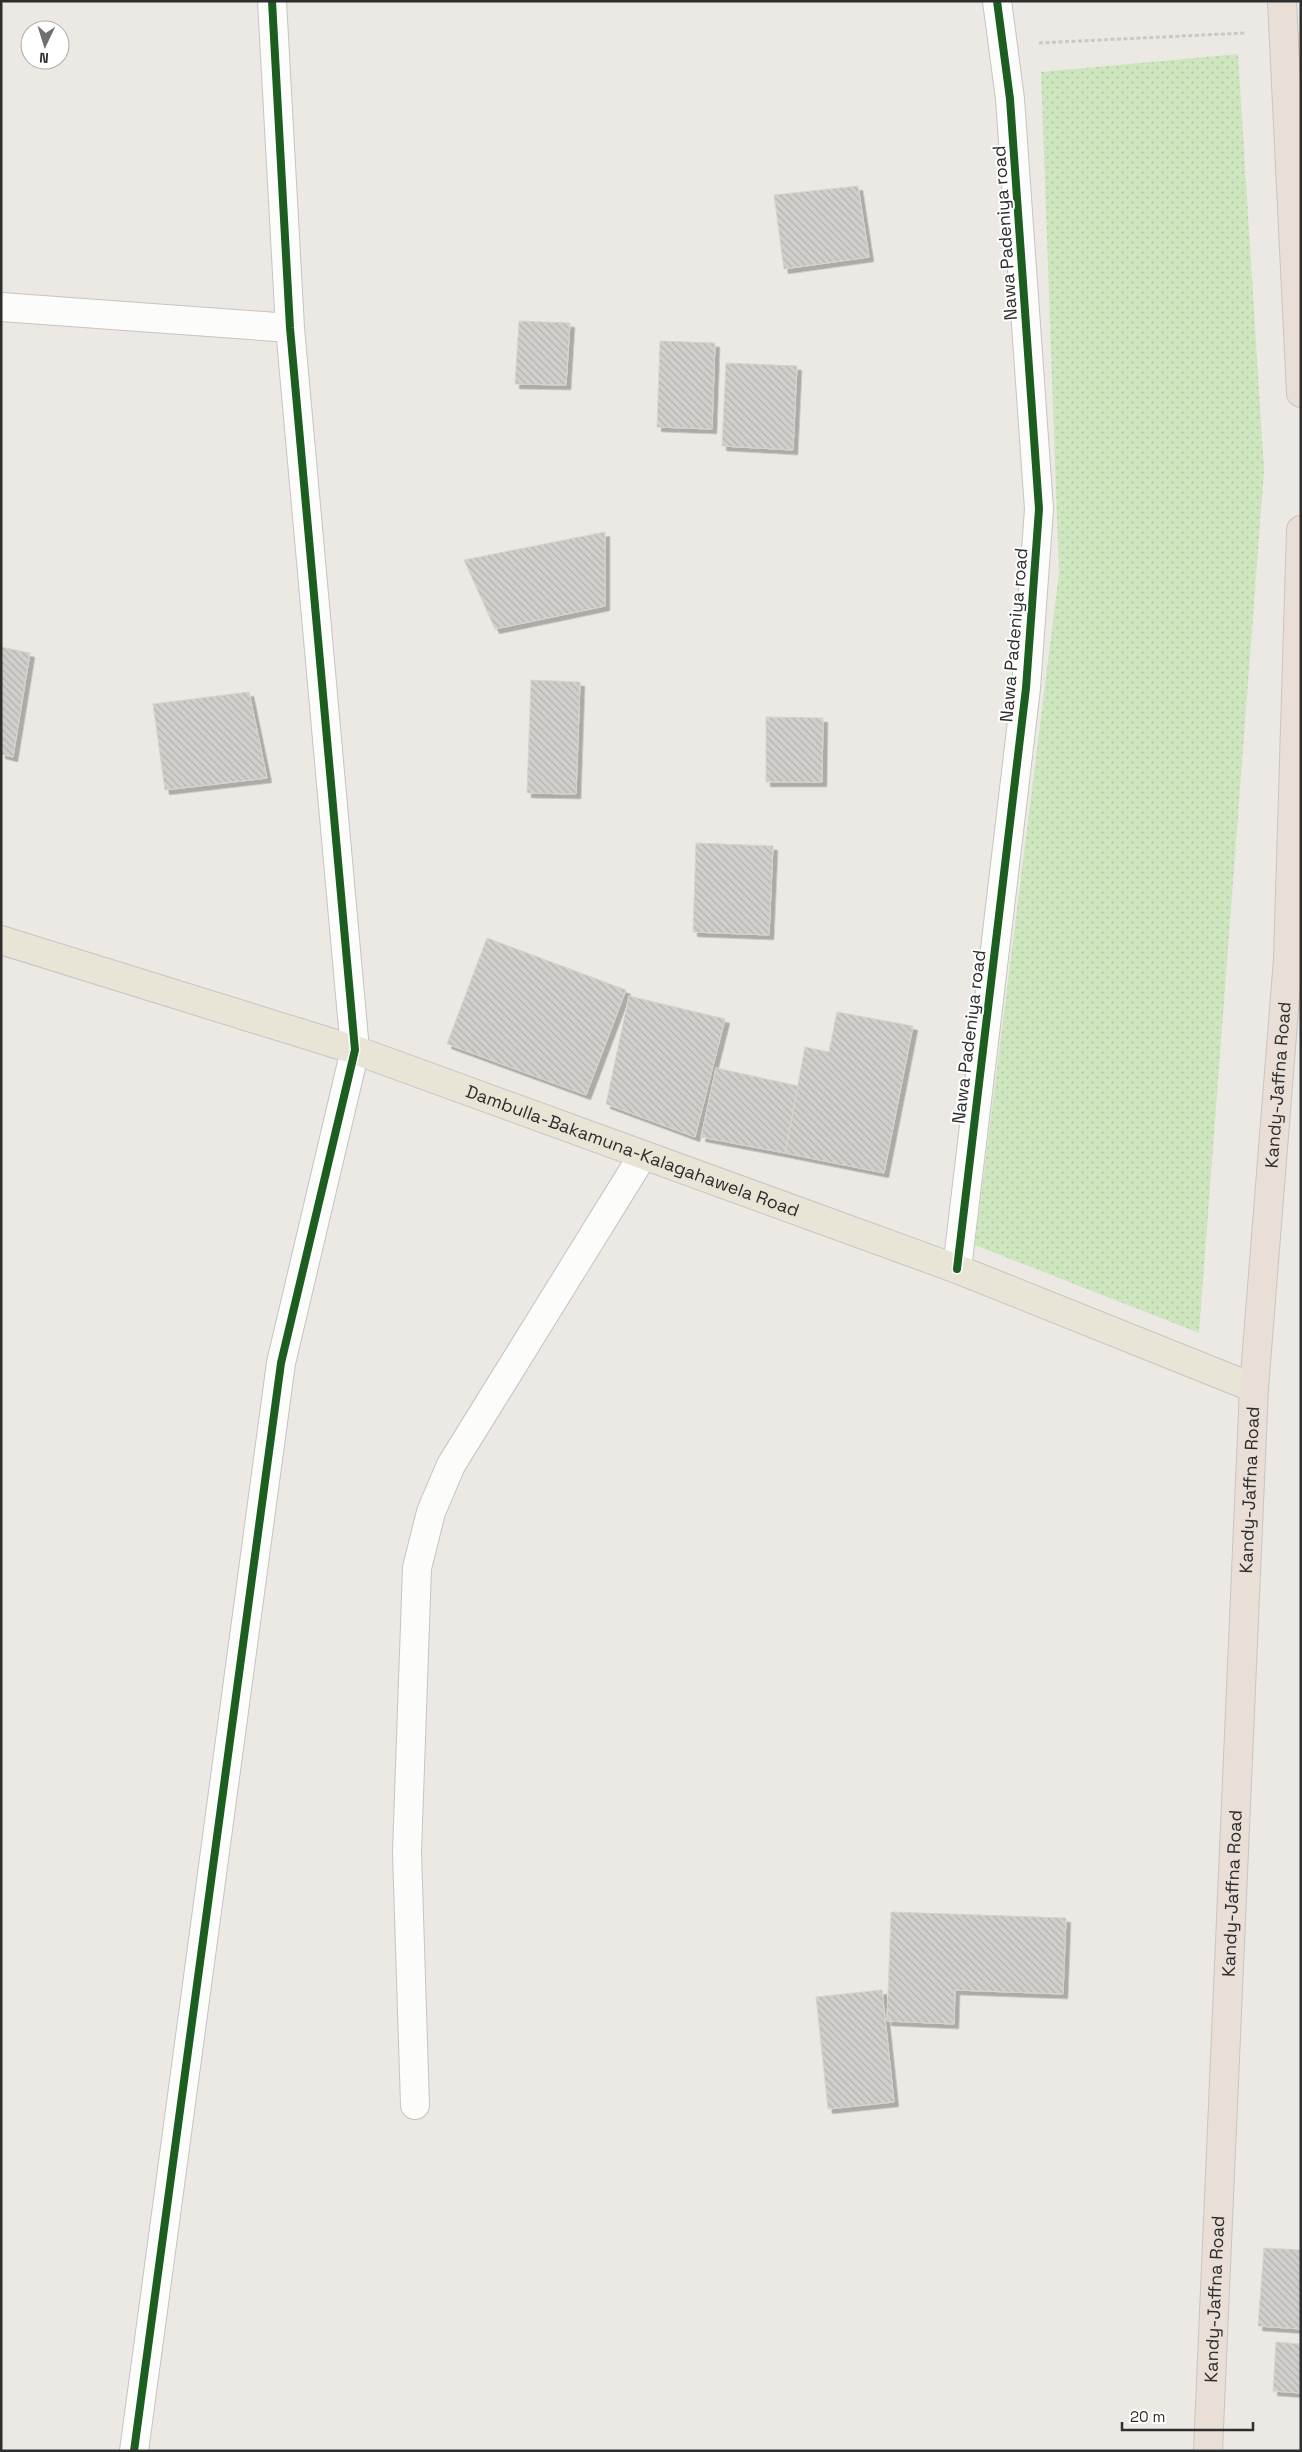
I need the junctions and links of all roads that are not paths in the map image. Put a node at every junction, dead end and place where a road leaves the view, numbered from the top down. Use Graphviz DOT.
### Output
graph roads {
  1 [pos="272,1"];
  2 [pos="997,1"];
  3 [pos="1282,1"];
  4 [pos="1,307"];
  5 [pos="290,328"];
  6 [pos="1301,393"];
  7 [pos="1301,530"];
  8 [pos="1,940"];
  9 [pos="354,1050"];
  10 [pos="643,1155"];
  11 [pos="957,1269"];
  12 [pos="1254,1388"];
  13 [pos="415,2105"];
  14 [pos="134,2451"];
  15 [pos="1208,2451"];
  1 -- 5 [label="street"];
  2 -- 11 [label="street, Nawa Padeniya road"];
  3 -- 6 [label="highway"];
  4 -- 5 [label="street"];
  5 -- 9 [label="street"];
  7 -- 12 [label="highway, Kandy-Jaffna Road"];
  8 -- 9 [label="main road, Dambulla-Bakamuna-Kalagahawela Road"];
  9 -- 10 [label="main road, Dambulla-Bakamuna-Kalagahawela Road"];
  9 -- 14 [label="street"];
  10 -- 11 [label="main road, Dambulla-Bakamuna-Kalagahawela Road"];
  10 -- 13 [label="street"];
  11 -- 12 [label="main road, Dambulla-Bakamuna-Kalagahawela Road"];
  12 -- 15 [label="highway, Kandy-Jaffna Road"];
}
